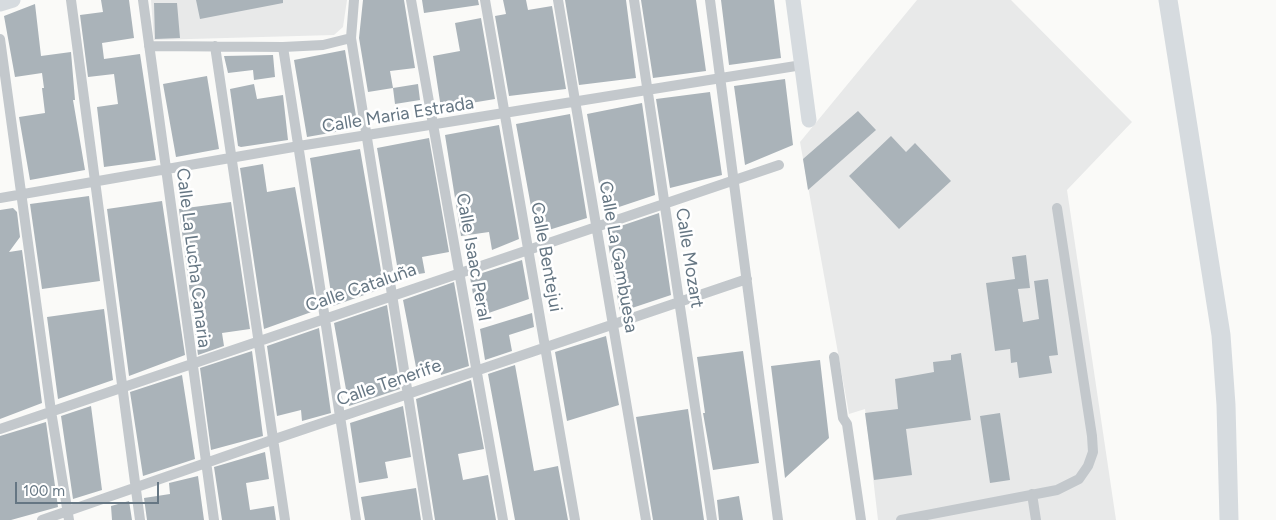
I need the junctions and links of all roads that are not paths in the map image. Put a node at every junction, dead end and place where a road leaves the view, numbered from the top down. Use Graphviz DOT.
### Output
graph roads {
  1 [pos="13,0"];
  2 [pos="71,0"];
  3 [pos="143,0"];
  4 [pos="354,0"];
  5 [pos="411,0"];
  6 [pos="485,0"];
  7 [pos="558,0"];
  8 [pos="634,0"];
  9 [pos="710,0"];
  10 [pos="793,0"];
  11 [pos="1168,0"];
  12 [pos="0,4"];
  13 [pos="350,38"];
  14 [pos="0,39"];
  15 [pos="149,46"];
  16 [pos="215,46"];
  17 [pos="283,47"];
  18 [pos="802,65"];
  19 [pos="721,79"];
  20 [pos="647,91"];
  21 [pos="576,103"];
  22 [pos="505,114"];
  23 [pos="809,120"];
  24 [pos="433,126"];
  25 [pos="366,137"];
  26 [pos="298,146"];
  27 [pos="231,158"];
  28 [pos="779,165"];
  29 [pos="166,170"];
  30 [pos="733,181"];
  31 [pos="95,182"];
  32 [pos="22,195"];
  33 [pos="0,198"];
  34 [pos="664,202"];
  35 [pos="1057,208"];
  36 [pos="596,225"];
  37 [pos="528,249"];
  38 [pos="459,272"];
  39 [pos="747,279"];
  40 [pos="392,295"];
  41 [pos="679,302"];
  42 [pos="324,318"];
  43 [pos="613,324"];
  44 [pos="258,340"];
  45 [pos="545,348"];
  46 [pos="834,358"];
  47 [pos="191,363"];
  48 [pos="477,371"];
  49 [pos="122,386"];
  50 [pos="408,394"];
  51 [pos="51,411"];
  52 [pos="339,418"];
  53 [pos="0,429"];
  54 [pos="272,440"];
  55 [pos="206,463"];
  56 [pos="136,487"];
  57 [pos="1032,494"];
  58 [pos="68,515"];
  59 [pos="42,520"];
  60 [pos="140,520"];
  61 [pos="214,520"];
  62 [pos="285,520"];
  63 [pos="356,520"];
  64 [pos="428,520"];
  65 [pos="504,520"];
  66 [pos="575,520"];
  67 [pos="646,520"];
  68 [pos="712,520"];
  69 [pos="778,520"];
  70 [pos="861,520"];
  71 [pos="901,520"];
  72 [pos="1036,520"];
  73 [pos="1229,520"];
  1 -- 12 [label="street"];
  2 -- 31 [label="street"];
  3 -- 15 [label="street, Calle La Lucha Canaria"];
  4 -- 13 [label="street"];
  5 -- 24 [label="street, Calle Isaac Peral"];
  6 -- 22 [label="street, Calle Bentejui"];
  7 -- 21 [label="street, Calle La Gambuesa"];
  8 -- 20 [label="street, Calle Mozart"];
  9 -- 19 [label="street"];
  10 -- 18 [label="street"];
  11 -- 73 [label="highway"];
  13 -- 17 [label="street"];
  13 -- 25 [label="street"];
  14 -- 32 [label="street"];
  15 -- 16 [label="street"];
  15 -- 29 [label="street, Calle La Lucha Canaria"];
  16 -- 17 [label="street"];
  16 -- 27 [label="street"];
  17 -- 26 [label="street"];
  18 -- 19 [label="street, Calle Maria Estrada"];
  18 -- 23 [label="street"];
  19 -- 20 [label="street, Calle Maria Estrada"];
  19 -- 30 [label="street"];
  20 -- 21 [label="street, Calle Maria Estrada"];
  20 -- 34 [label="street, Calle Mozart"];
  21 -- 22 [label="street, Calle Maria Estrada"];
  21 -- 36 [label="street, Calle La Gambuesa"];
  22 -- 24 [label="street, Calle Maria Estrada"];
  22 -- 37 [label="street, Calle Bentejui"];
  24 -- 25 [label="street, Calle Maria Estrada"];
  24 -- 38 [label="street, Calle Isaac Peral"];
  25 -- 26 [label="street, Calle Maria Estrada"];
  25 -- 40 [label="street"];
  26 -- 27 [label="street, Calle Maria Estrada"];
  26 -- 42 [label="street"];
  27 -- 29 [label="street, Calle Maria Estrada"];
  27 -- 44 [label="street"];
  28 -- 30 [label="street, Calle Cataluña"];
  29 -- 31 [label="street, Calle Maria Estrada"];
  29 -- 47 [label="street, Calle La Lucha Canaria"];
  30 -- 34 [label="street, Calle Cataluña"];
  30 -- 39 [label="street"];
  31 -- 32 [label="street, Calle Maria Estrada"];
  31 -- 49 [label="street"];
  32 -- 33 [label="street, Calle Maria Estrada"];
  32 -- 51 [label="street"];
  34 -- 36 [label="street, Calle Cataluña"];
  34 -- 41 [label="street, Calle Mozart"];
  35 -- 57 [label="street"];
  36 -- 37 [label="street, Calle Cataluña"];
  36 -- 43 [label="street, Calle La Gambuesa"];
  37 -- 38 [label="street, Calle Cataluña"];
  37 -- 45 [label="street, Calle Bentejui"];
  38 -- 40 [label="street, Calle Cataluña"];
  38 -- 48 [label="street, Calle Isaac Peral"];
  39 -- 41 [label="street, Calle Tenerife"];
  39 -- 69 [label="street"];
  40 -- 42 [label="street, Calle Cataluña"];
  40 -- 50 [label="street"];
  41 -- 43 [label="street, Calle Tenerife"];
  41 -- 68 [label="street, Calle Mozart"];
  42 -- 44 [label="street, Calle Cataluña"];
  42 -- 52 [label="street"];
  43 -- 45 [label="street, Calle Tenerife"];
  43 -- 67 [label="street, Calle La Gambuesa"];
  44 -- 47 [label="street, Calle Cataluña"];
  44 -- 54 [label="street"];
  45 -- 48 [label="street, Calle Tenerife"];
  45 -- 66 [label="street, Calle Bentejui"];
  46 -- 70 [label="street"];
  47 -- 49 [label="street, Calle Cataluña"];
  47 -- 55 [label="street, Calle La Lucha Canaria"];
  48 -- 50 [label="street, Calle Tenerife"];
  48 -- 65 [label="street, Calle Isaac Peral"];
  49 -- 51 [label="street, Calle Cataluña"];
  49 -- 56 [label="street"];
  50 -- 52 [label="street, Calle Tenerife"];
  50 -- 64 [label="street"];
  51 -- 53 [label="street, Calle Cataluña"];
  51 -- 58 [label="street"];
  52 -- 54 [label="street, Calle Tenerife"];
  52 -- 63 [label="street"];
  54 -- 55 [label="street, Calle Tenerife"];
  54 -- 62 [label="street"];
  55 -- 56 [label="street, Calle Tenerife"];
  55 -- 61 [label="street, Calle La Lucha Canaria"];
  56 -- 58 [label="street, Calle Tenerife"];
  56 -- 60 [label="street"];
  57 -- 71 [label="street"];
  57 -- 72 [label="street"];
  58 -- 59 [label="street, Calle Tenerife"];
}
